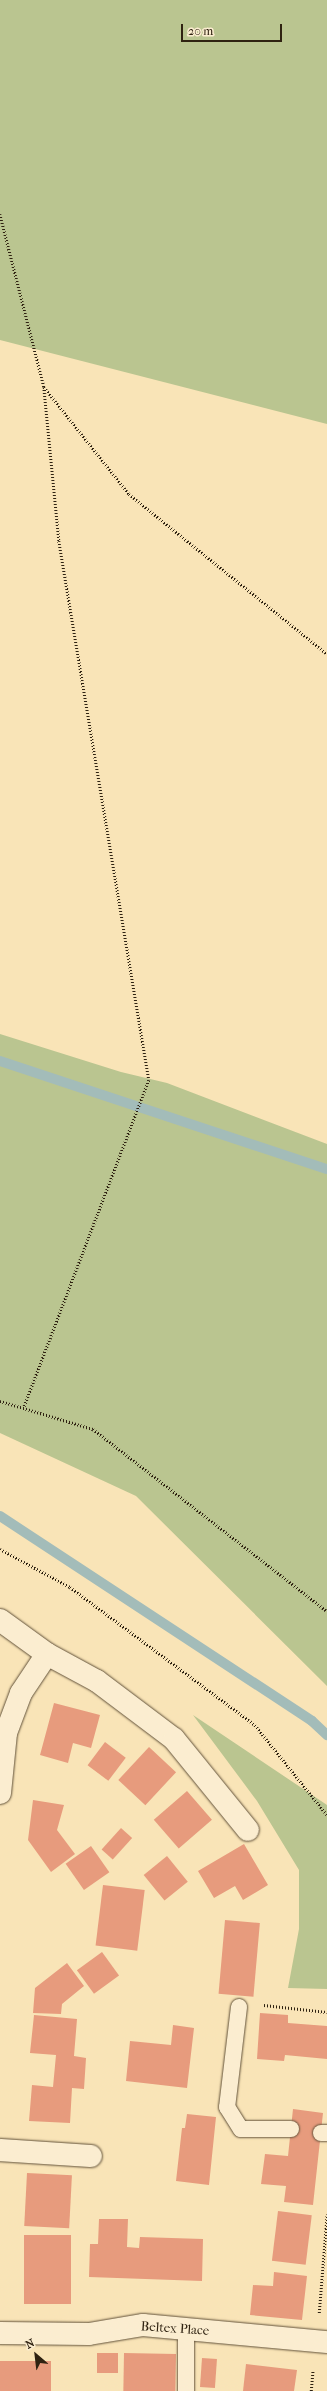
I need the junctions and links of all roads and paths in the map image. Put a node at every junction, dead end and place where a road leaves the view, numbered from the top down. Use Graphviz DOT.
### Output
graph roads {
  1 [pos="0,214"];
  2 [pos="44,387"];
  3 [pos="327,654"];
  4 [pos="0,1401"];
  5 [pos="24,1407"];
  6 [pos="0,1549"];
  7 [pos="327,1611"];
  8 [pos="0,1620"];
  9 [pos="47,1654"];
  10 [pos="0,1793"];
  11 [pos="327,1815"];
  12 [pos="248,1830"];
  13 [pos="264,2005"];
  14 [pos="240,2006"];
  15 [pos="327,2012"];
  16 [pos="291,2129"];
  17 [pos="0,2150"];
  18 [pos="91,2156"];
  19 [pos="327,2214"];
  20 [pos="186,2329"];
  21 [pos="0,2333"];
  22 [pos="322,2341"];
  23 [pos="186,2391"];
  1 -- 2 [label="path"];
  2 -- 3 [label="path"];
  2 -- 5 [label="path"];
  4 -- 5 [label="path"];
  5 -- 7 [label="path"];
  6 -- 11 [label="path"];
  8 -- 9 [label="street"];
  9 -- 10 [label="street"];
  9 -- 12 [label="street"];
  13 -- 15 [label="path"];
  14 -- 16 [label="lane"];
  17 -- 18 [label="street"];
  19 -- 22 [label="path"];
  20 -- 21 [label="street, Beltex Place"];
  20 -- 22 [label="street, Beltex Place"];
  20 -- 23 [label="lane"];
}
